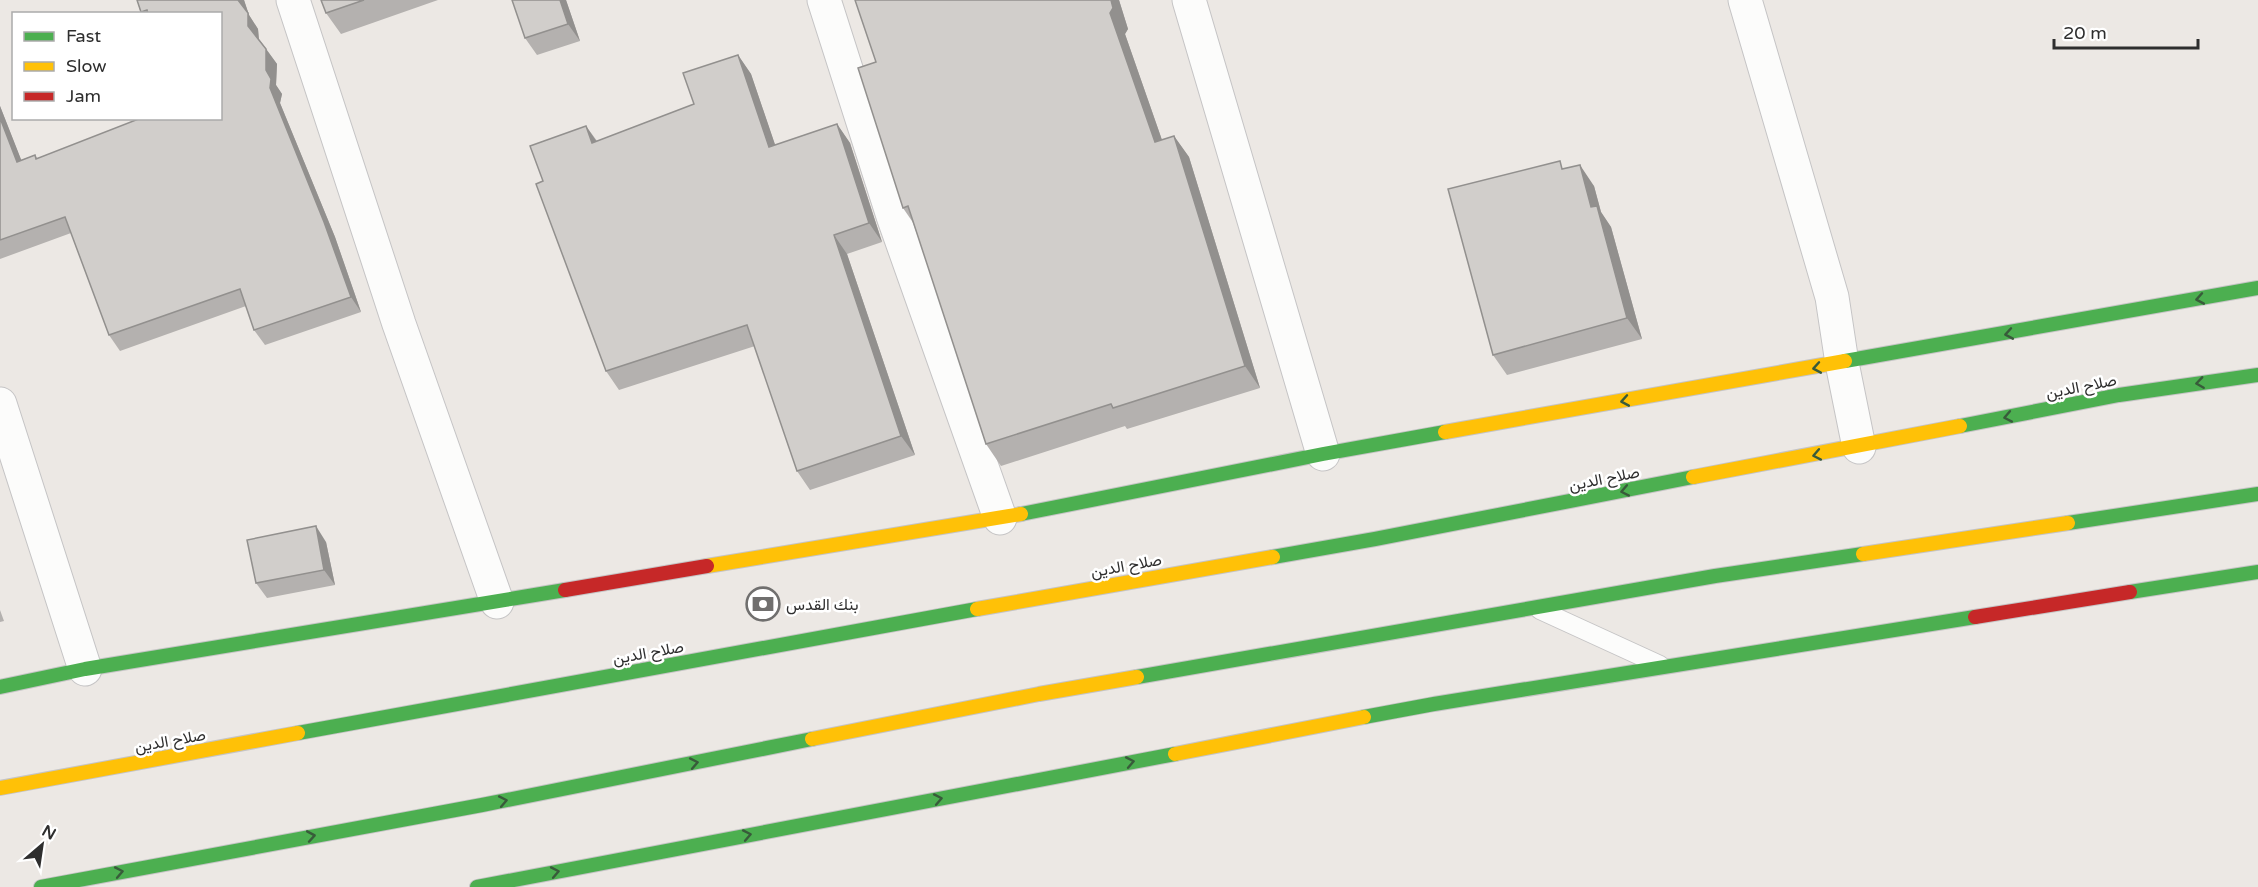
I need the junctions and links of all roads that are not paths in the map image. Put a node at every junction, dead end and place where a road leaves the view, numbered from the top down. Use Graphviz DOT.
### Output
graph roads {
  1 [pos="293,0"];
  2 [pos="824,0"];
  3 [pos="1189,0"];
  4 [pos="1745,0"];
  5 [pos="2258,288"];
  6 [pos="1842,363"];
  7 [pos="2258,375"];
  8 [pos="0,404"];
  9 [pos="1859,447"];
  10 [pos="1323,454"];
  11 [pos="2258,494"];
  12 [pos="1000,518"];
  13 [pos="2258,572"];
  14 [pos="497,602"];
  15 [pos="1535,608"];
  16 [pos="1664,667"];
  17 [pos="85,669"];
  18 [pos="0,687"];
  19 [pos="0,788"];
  20 [pos="41,887"];
  21 [pos="477,887"];
  1 -- 14 [label="street"];
  2 -- 12 [label="street"];
  3 -- 10 [label="street"];
  4 -- 6 [label="street"];
  5 -- 6 [label="main road, one-way"];
  6 -- 9 [label="street"];
  6 -- 10 [label="main road, one-way"];
  7 -- 9 [label="main road, صلاح الدين, one-way"];
  8 -- 17 [label="street"];
  9 -- 19 [label="main road, صلاح الدين, one-way"];
  10 -- 12 [label="main road"];
  11 -- 15 [label="main road"];
  12 -- 14 [label="main road"];
  13 -- 16 [label="main road"];
  14 -- 17 [label="main road"];
  15 -- 16 [label="lane"];
  20 -- 15 [label="main road, one-way"];
  21 -- 16 [label="main road, one-way"];
  17 -- 18 [label="main road"];
}
